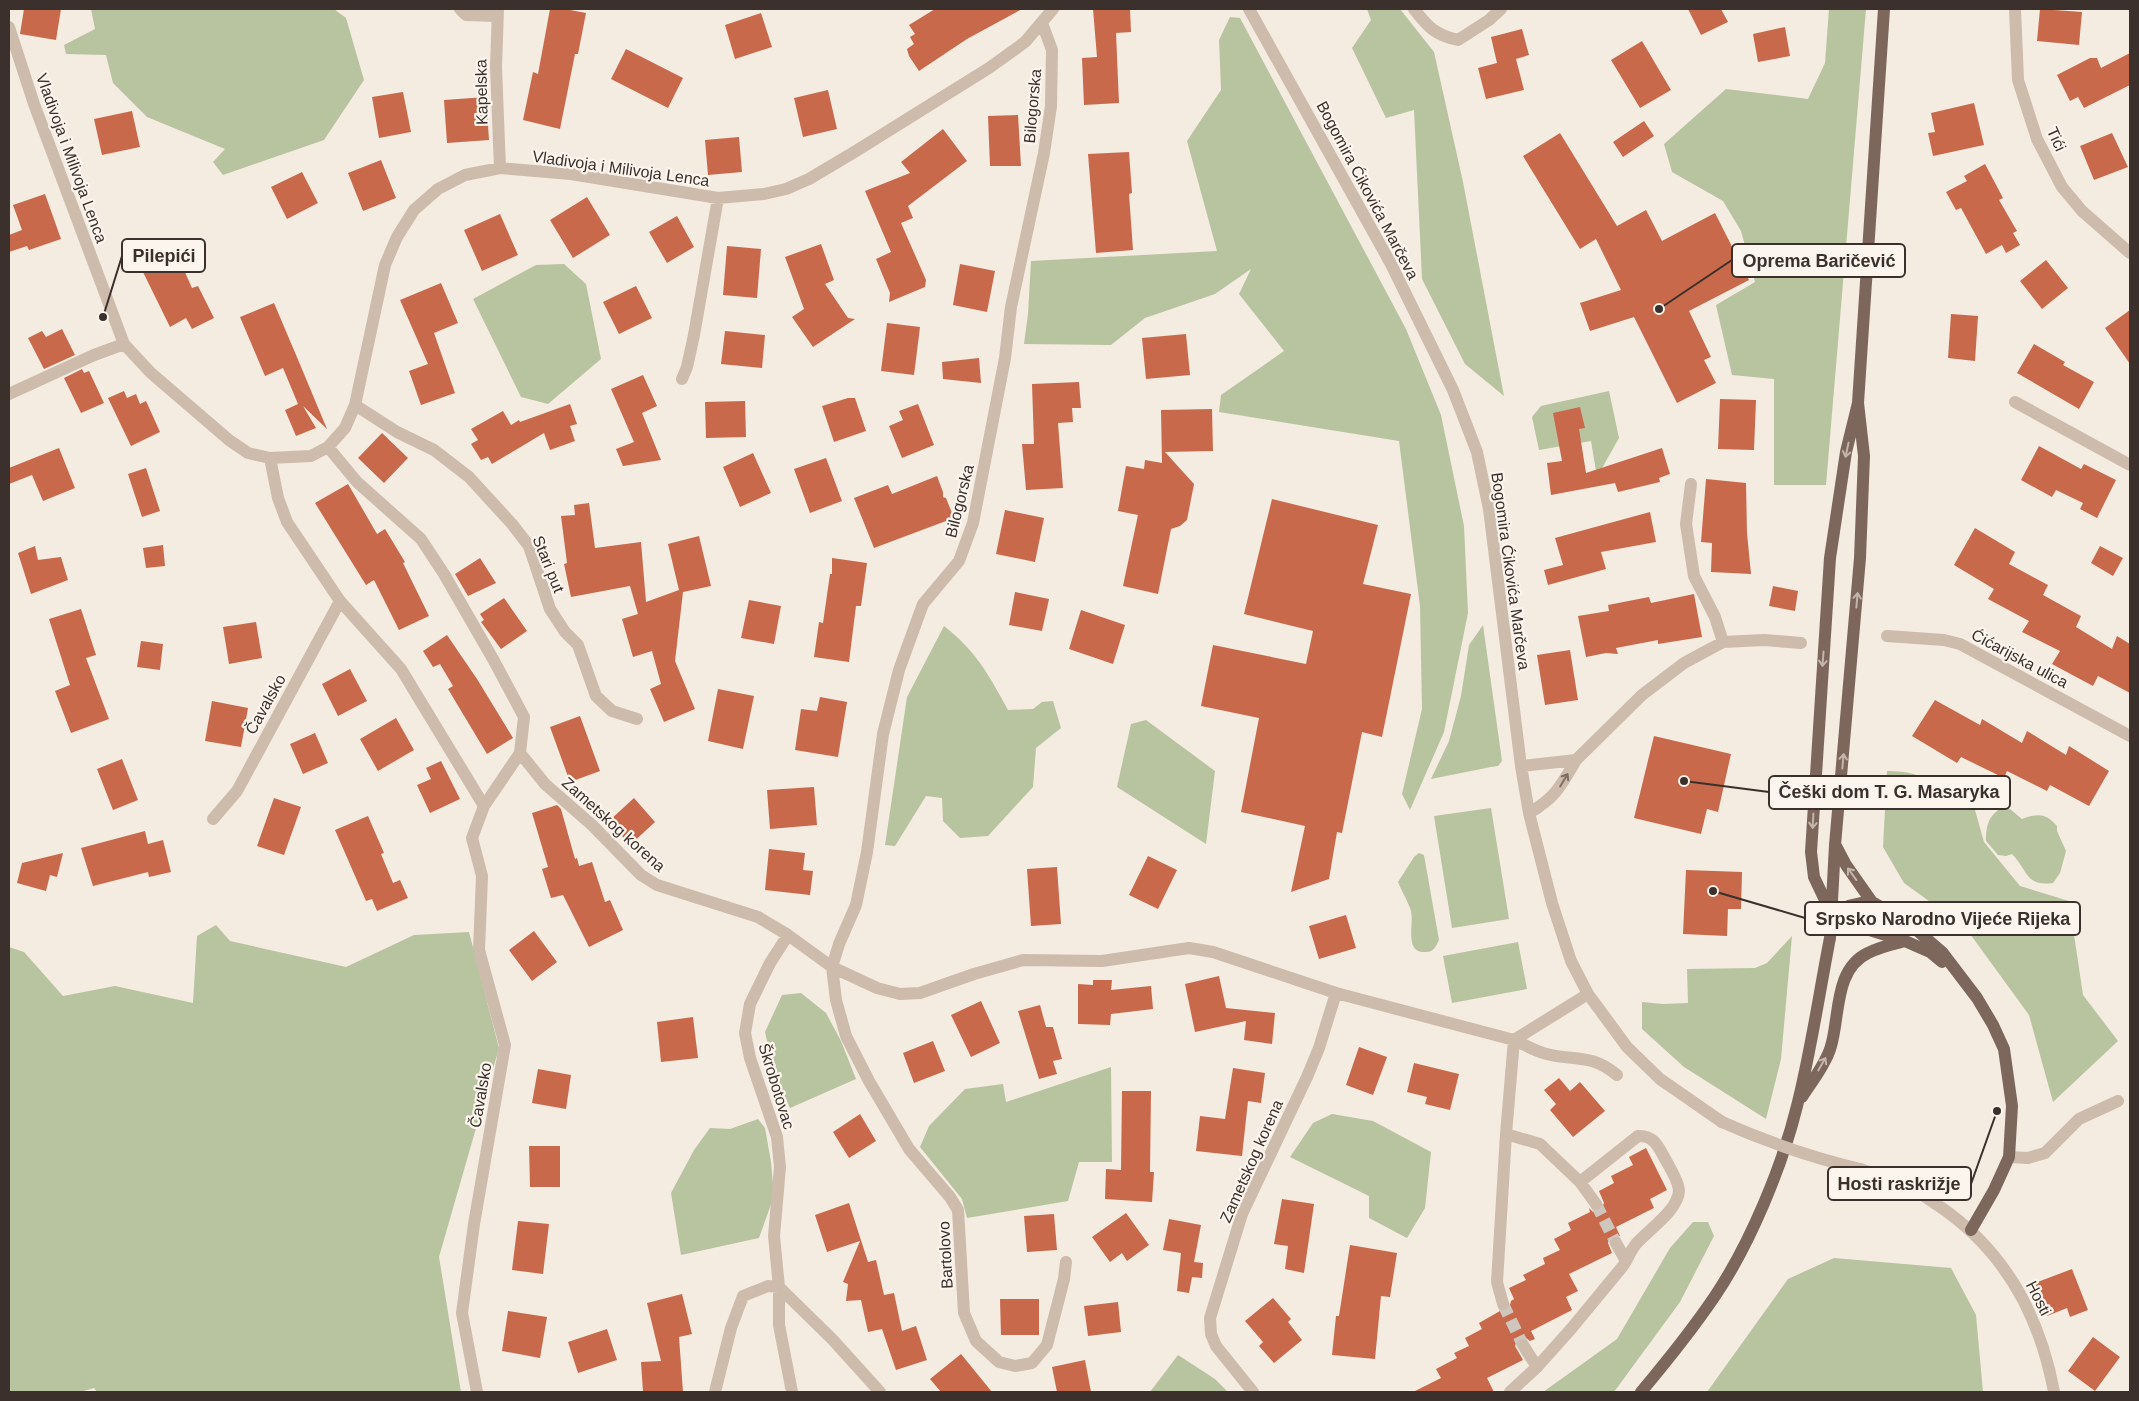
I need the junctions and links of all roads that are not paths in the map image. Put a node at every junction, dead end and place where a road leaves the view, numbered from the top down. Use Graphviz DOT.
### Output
graph roads {
  1 [pos="460,9"];
  2 [pos="1053,9"];
  3 [pos="1250,9"];
  4 [pos="1414,9"];
  5 [pos="1501,9"];
  6 [pos="1884,9"];
  7 [pos="2015,9"];
  8 [pos="498,12"];
  9 [pos="1042,23"];
  10 [pos="9,27"];
  11 [pos="500,168"];
  12 [pos="718,198"];
  13 [pos="2130,253"];
  14 [pos="124,344"];
  15 [pos="682,379"];
  16 [pos="9,394"];
  17 [pos="2015,402"];
  18 [pos="1858,403"];
  19 [pos="355,405"];
  20 [pos="328,447"];
  21 [pos="270,458"];
  22 [pos="2130,465"];
  23 [pos="1691,484"];
  24 [pos="340,601"];
  25 [pos="1887,636"];
  26 [pos="1723,642"];
  27 [pos="1801,643"];
  28 [pos="637,719"];
  29 [pos="2130,736"];
  30 [pos="520,753"];
  31 [pos="1576,760"];
  32 [pos="1521,766"];
  33 [pos="484,806"];
  34 [pos="1529,813"];
  35 [pos="213,818"];
  36 [pos="1835,845"];
  37 [pos="1872,902"];
  38 [pos="1832,915"];
  39 [pos="788,934"];
  40 [pos="1905,941"];
  41 [pos="832,967"];
  42 [pos="1961,978"];
  43 [pos="1336,992"];
  44 [pos="1588,994"];
  45 [pos="1514,1040"];
  46 [pos="1617,1075"];
  47 [pos="2118,1101"];
  48 [pos="1797,1106"];
  49 [pos="1506,1134"];
  50 [pos="2009,1156"];
  51 [pos="1860,1169"];
  52 [pos="1580,1182"];
  53 [pos="1596,1204"];
  54 [pos="1971,1230"];
  55 [pos="1616,1243"];
  56 [pos="1626,1261"];
  57 [pos="1066,1262"];
  58 [pos="779,1286"];
  59 [pos="1503,1304"];
  60 [pos="1523,1345"];
  61 [pos="1537,1367"];
  62 [pos="478,1392"];
  63 [pos="715,1392"];
  64 [pos="792,1392"];
  65 [pos="880,1392"];
  66 [pos="1253,1392"];
  67 [pos="1510,1392"];
  68 [pos="1641,1392"];
  69 [pos="2054,1392"];
  1 -- 8 [label="street, Kapelska"];
  2 -- 9 [label="street, Vladivoja i Milivoja Lenca"];
  3 -- 32 [label="street, Bogomira Ćikovića Marčeva"];
  4 -- 5 [label="street"];
  6 -- 18 [label="main road"];
  7 -- 13 [label="street, Tići"];
  8 -- 11 [label="street, Kapelska"];
  9 -- 12 [label="street, Vladivoja i Milivoja Lenca"];
  9 -- 41 [label="street, Bilogorska"];
  10 -- 14 [label="street, Vladivoja i Milivoja Lenca"];
  11 -- 12 [label="street, Vladivoja i Milivoja Lenca"];
  11 -- 19 [label="street, Vladivoja i Milivoja Lenca"];
  12 -- 15 [label="street, Vladivoja i Milivoja Lenca"];
  14 -- 16 [label="street"];
  14 -- 21 [label="street, Vladivoja i Milivoja Lenca"];
  17 -- 22 [label="street"];
  36 -- 18 [label="main road, one-way"];
  18 -- 38 [label="main road, one-way"];
  19 -- 20 [label="street, Vladivoja i Milivoja Lenca"];
  19 -- 28 [label="street, Stari put"];
  20 -- 21 [label="street, Vladivoja i Milivoja Lenca"];
  20 -- 30 [label="street"];
  21 -- 24 [label="street"];
  23 -- 26 [label="street"];
  24 -- 33 [label="street"];
  24 -- 35 [label="street, Čavalsko"];
  25 -- 29 [label="street, Ćićarijska ulica"];
  26 -- 27 [label="street"];
  26 -- 31 [label="street"];
  30 -- 33 [label="street, Čavalsko"];
  30 -- 39 [label="street, Zametskog korena"];
  31 -- 32 [label="street"];
  34 -- 31 [label="street, one-way"];
  32 -- 34 [label="street, Bogomira Ćikovića Marčeva"];
  33 -- 62 [label="street, Čavalsko"];
  34 -- 44 [label="street, Bogomira Ćikovića Marčeva"];
  37 -- 36 [label="main road, one-way"];
  36 -- 38 [label="main road"];
  37 -- 38 [label="main road"];
  37 -- 42 [label="main road"];
  38 -- 40 [label="main road"];
  38 -- 48 [label="main road"];
  39 -- 41 [label="street, Zametskog korena"];
  39 -- 58 [label="street, Škrobotovac"];
  40 -- 42 [label="main road"];
  48 -- 40 [label="main road, one-way"];
  41 -- 43 [label="street, Zametskog korena"];
  41 -- 57 [label="street, Bartolovo"];
  42 -- 50 [label="main road"];
  43 -- 45 [label="street, Zametskog korena"];
  43 -- 66 [label="street, Zametskog korena"];
  44 -- 45 [label="street"];
  44 -- 51 [label="street, Bogomira Ćikovića Marčeva, bridge"];
  45 -- 46 [label="street, Zametskog korena"];
  45 -- 49 [label="street"];
  47 -- 50 [label="street"];
  48 -- 68 [label="main road"];
  49 -- 52 [label="street"];
  49 -- 59 [label="street"];
  50 -- 54 [label="main road"];
  51 -- 54 [label="street, Hosti"];
  52 -- 53 [label="street"];
  52 -- 56 [label="street"];
  54 -- 69 [label="street, Hosti"];
  55 -- 56 [label="street"];
  56 -- 61 [label="street"];
  58 -- 63 [label="street"];
  58 -- 64 [label="street, Škrobotovac"];
  58 -- 65 [label="street"];
  60 -- 61 [label="street"];
  61 -- 67 [label="street"];
}
